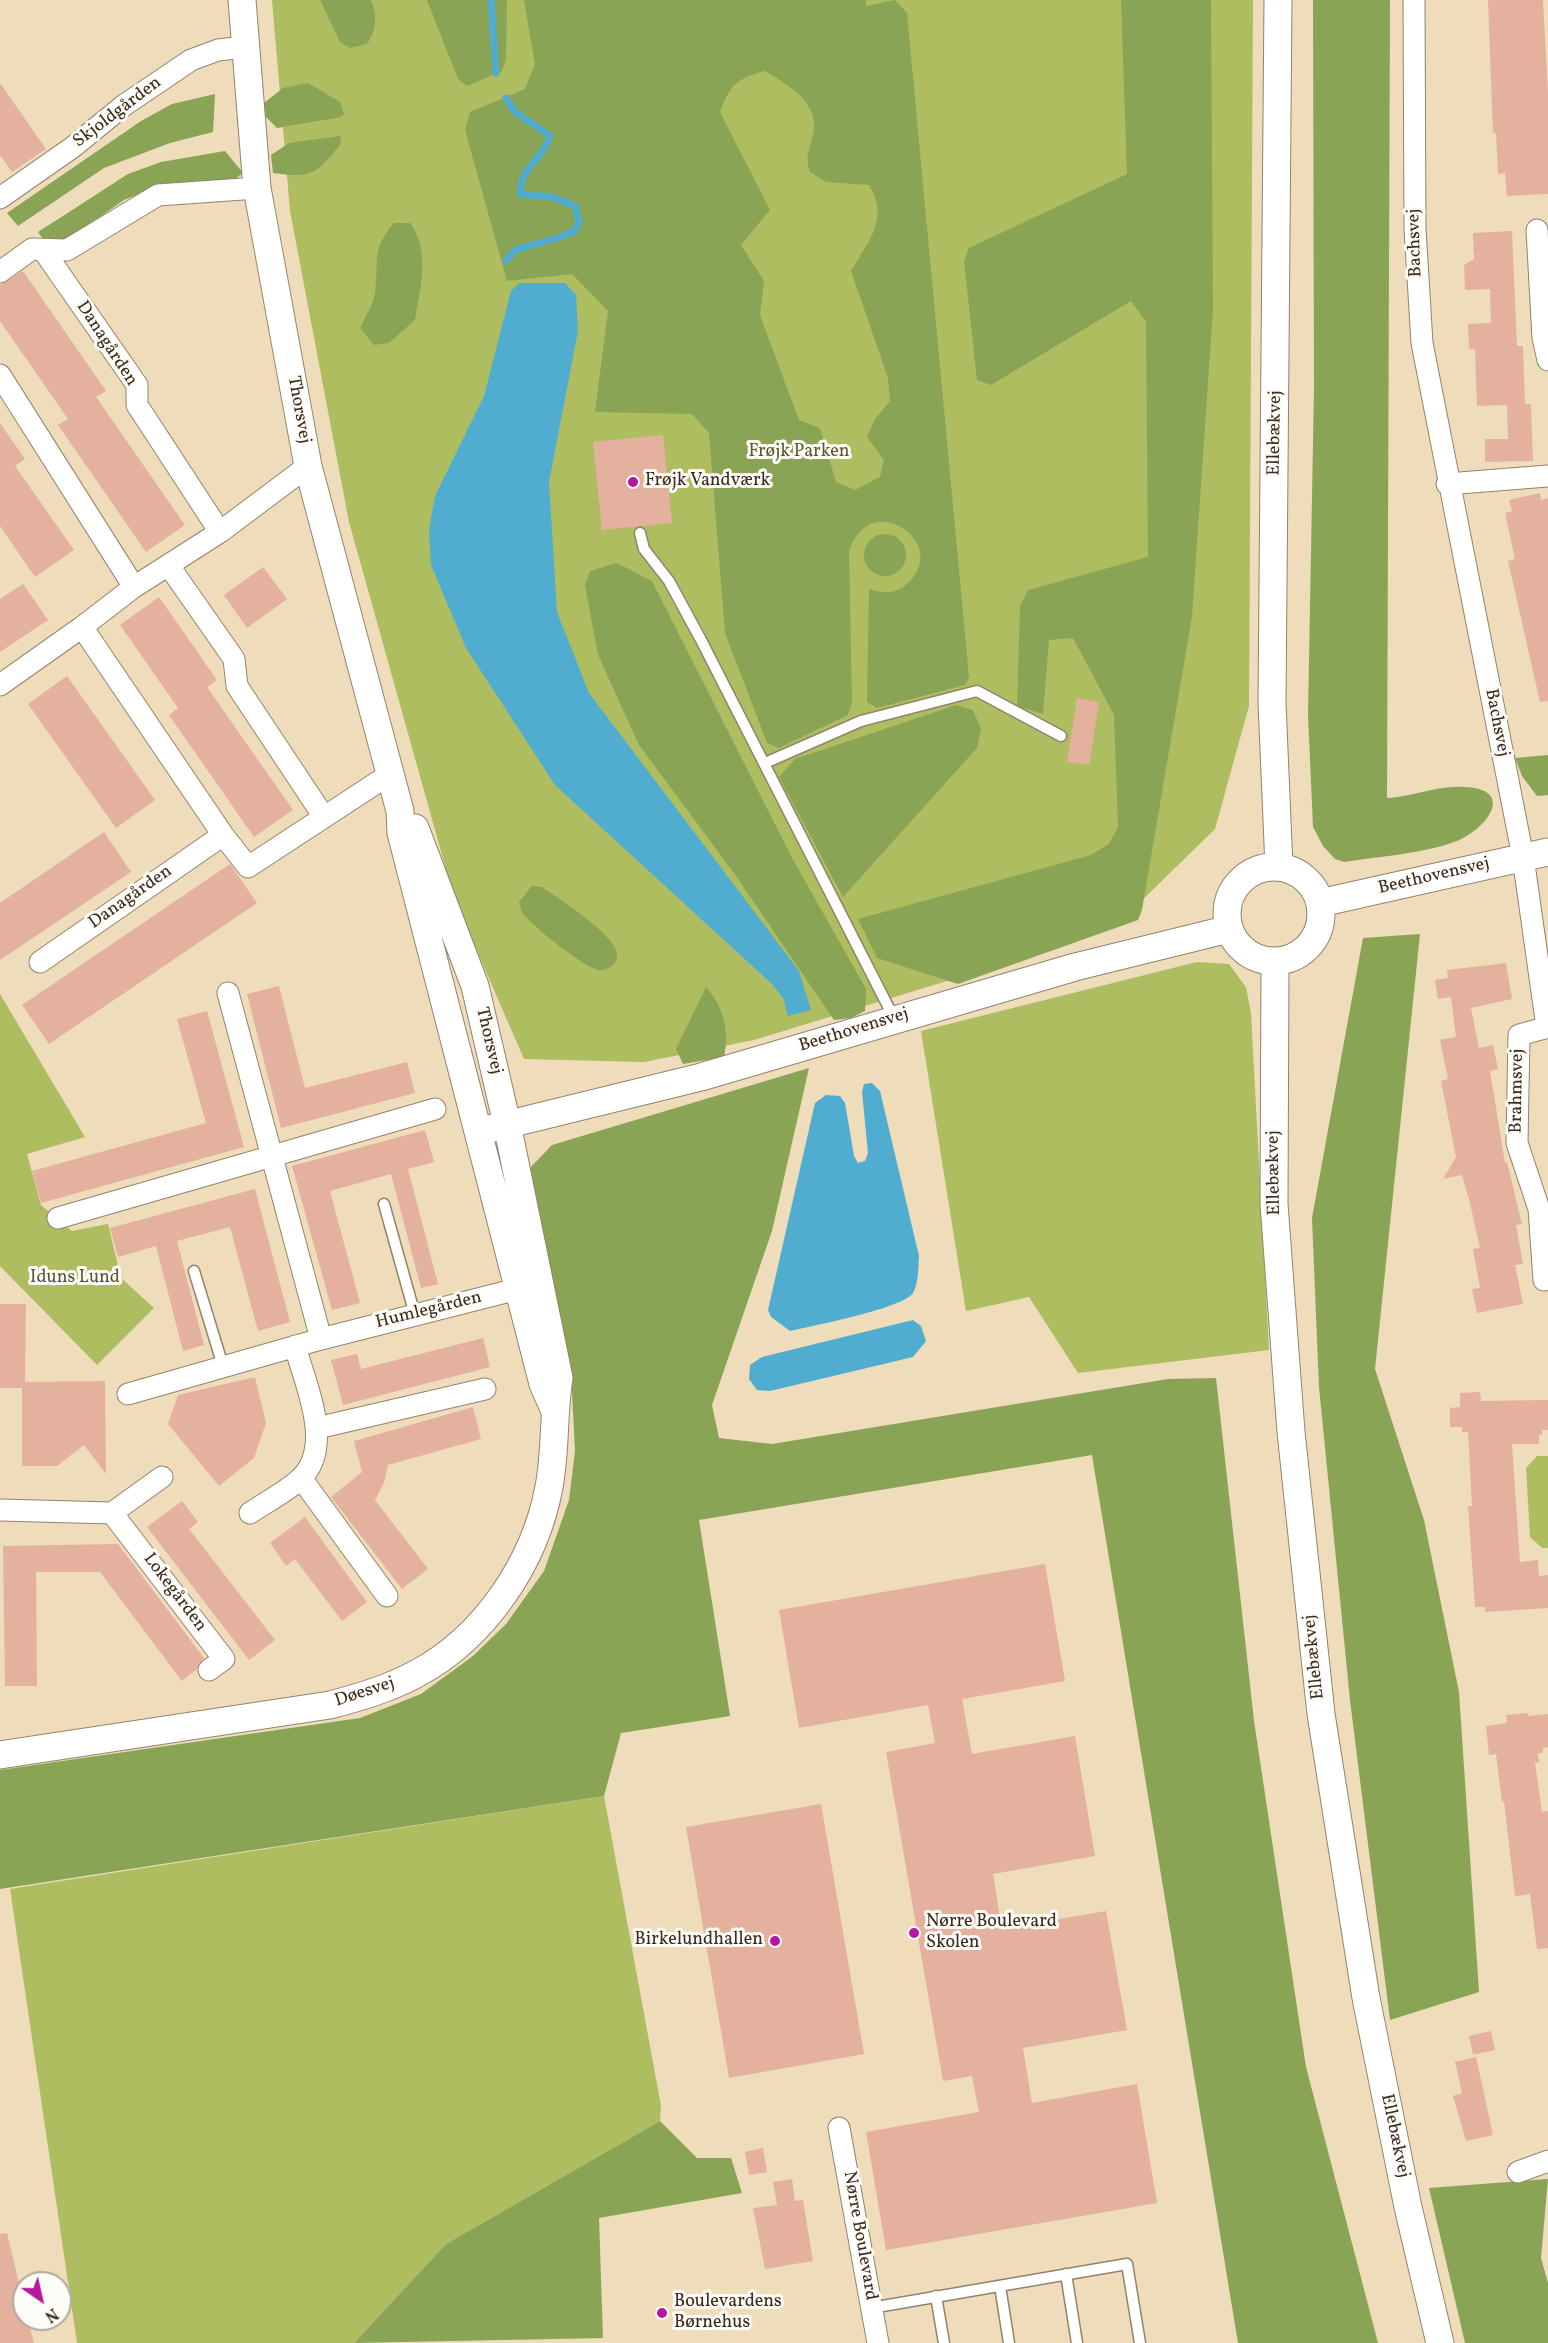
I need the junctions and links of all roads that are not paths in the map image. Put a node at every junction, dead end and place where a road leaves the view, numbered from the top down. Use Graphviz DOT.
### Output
graph roads {
  1 [pos="242,0"];
  2 [pos="1278,0"];
  3 [pos="1414,0"];
  4 [pos="244,48"];
  5 [pos="257,188"];
  6 [pos="0,198"];
  7 [pos="1537,231"];
  8 [pos="43,250"];
  9 [pos="0,272"];
  10 [pos="1548,360"];
  11 [pos="0,375"];
  12 [pos="308,466"];
  13 [pos="1548,476"];
  14 [pos="1448,484"];
  15 [pos="219,532"];
  16 [pos="640,533"];
  17 [pos="169,566"];
  18 [pos="135,587"];
  19 [pos="82,627"];
  20 [pos="0,685"];
  21 [pos="1061,736"];
  22 [pos="765,763"];
  23 [pos="390,774"];
  24 [pos="400,811"];
  25 [pos="324,817"];
  26 [pos="223,835"];
  27 [pos="1535,854"];
  28 [pos="1279,867"];
  29 [pos="1320,903"];
  30 [pos="1230,929"];
  31 [pos="1275,961"];
  32 [pos="40,962"];
  33 [pos="228,993"];
  34 [pos="895,1019"];
  35 [pos="1547,1027"];
  36 [pos="435,1109"];
  37 [pos="507,1124"];
  38 [pos="478,1132"];
  39 [pos="272,1158"];
  40 [pos="384,1204"];
  41 [pos="58,1218"];
  42 [pos="194,1271"];
  43 [pos="1544,1280"];
  44 [pos="528,1286"];
  45 [pos="415,1315"];
  46 [pos="321,1339"];
  47 [pos="295,1346"];
  48 [pos="223,1366"];
  49 [pos="485,1389"];
  50 [pos="128,1394"];
  51 [pos="317,1428"];
  52 [pos="162,1477"];
  53 [pos="301,1478"];
  54 [pos="0,1510"];
  55 [pos="112,1513"];
  56 [pos="250,1514"];
  57 [pos="387,1596"];
  58 [pos="209,1671"];
  59 [pos="0,1755"];
  60 [pos="839,2128"];
  61 [pos="1548,2161"];
  62 [pos="1518,2172"];
  63 [pos="1066,2274"];
  64 [pos="1000,2286"];
  65 [pos="936,2296"];
  66 [pos="871,2308"];
  67 [pos="878,2343"];
  68 [pos="944,2343"];
  69 [pos="1009,2343"];
  70 [pos="1077,2343"];
  71 [pos="1140,2343"];
  72 [pos="1440,2343"];
  1 -- 4 [label="street, Thorsvej"];
  2 -- 28 [label="street, Ellebækvej"];
  3 -- 14 [label="street, Bachsvej"];
  4 -- 5 [label="street, Thorsvej"];
  4 -- 6 [label="street, Skjoldgården"];
  5 -- 8 [label="street"];
  5 -- 12 [label="street, Thorsvej"];
  7 -- 10 [label="street"];
  8 -- 9 [label="street"];
  8 -- 15 [label="street, Danagården"];
  11 -- 18 [label="street"];
  12 -- 15 [label="street"];
  12 -- 23 [label="street, Thorsvej"];
  13 -- 14 [label="street"];
  14 -- 27 [label="street, Bachsvej"];
  15 -- 17 [label="street"];
  16 -- 22 [label="lane"];
  17 -- 18 [label="street"];
  17 -- 25 [label="street"];
  18 -- 19 [label="street"];
  19 -- 20 [label="street"];
  19 -- 26 [label="street"];
  21 -- 22 [label="lane"];
  22 -- 34 [label="lane"];
  23 -- 24 [label="street, Thorsvej"];
  23 -- 25 [label="street"];
  24 -- 37 [label="street, Thorsvej"];
  24 -- 38 [label="street, Thorsvej"];
  25 -- 26 [label="street"];
  26 -- 32 [label="street, Danagården"];
  27 -- 29 [label="street, Beethovensvej"];
  27 -- 35 [label="street, Brahmsvej"];
  28 -- 29 [label="street"];
  28 -- 30 [label="street"];
  29 -- 31 [label="street"];
  30 -- 31 [label="street"];
  30 -- 34 [label="street, Beethovensvej"];
  31 -- 72 [label="street, Ellebækvej"];
  33 -- 39 [label="street"];
  34 -- 37 [label="street, Beethovensvej"];
  35 -- 43 [label="street, Brahmsvej"];
  36 -- 39 [label="street"];
  37 -- 38 [label="street, Beethovensvej"];
  37 -- 44 [label="street, Thorsvej"];
  38 -- 44 [label="street, Thorsvej"];
  39 -- 41 [label="street"];
  39 -- 46 [label="street"];
  40 -- 45 [label="lane"];
  42 -- 48 [label="lane"];
  44 -- 45 [label="street, Humlegården"];
  44 -- 59 [label="street, Døesvej"];
  45 -- 46 [label="street, Humlegården"];
  46 -- 47 [label="street, Humlegården"];
  47 -- 48 [label="street, Humlegården"];
  47 -- 51 [label="street"];
  48 -- 50 [label="street, Humlegården"];
  49 -- 51 [label="street"];
  51 -- 53 [label="street"];
  52 -- 55 [label="street"];
  53 -- 56 [label="street"];
  53 -- 57 [label="street"];
  54 -- 55 [label="street"];
  55 -- 58 [label="street, Lokegården"];
  60 -- 66 [label="street, Nørre Boulevard"];
  61 -- 62 [label="street"];
  63 -- 64 [label="lane"];
  63 -- 70 [label="lane"];
  63 -- 71 [label="lane"];
  64 -- 65 [label="lane"];
  64 -- 69 [label="lane"];
  65 -- 66 [label="lane"];
  65 -- 68 [label="lane"];
  66 -- 67 [label="street, Nørre Boulevard"];
}
